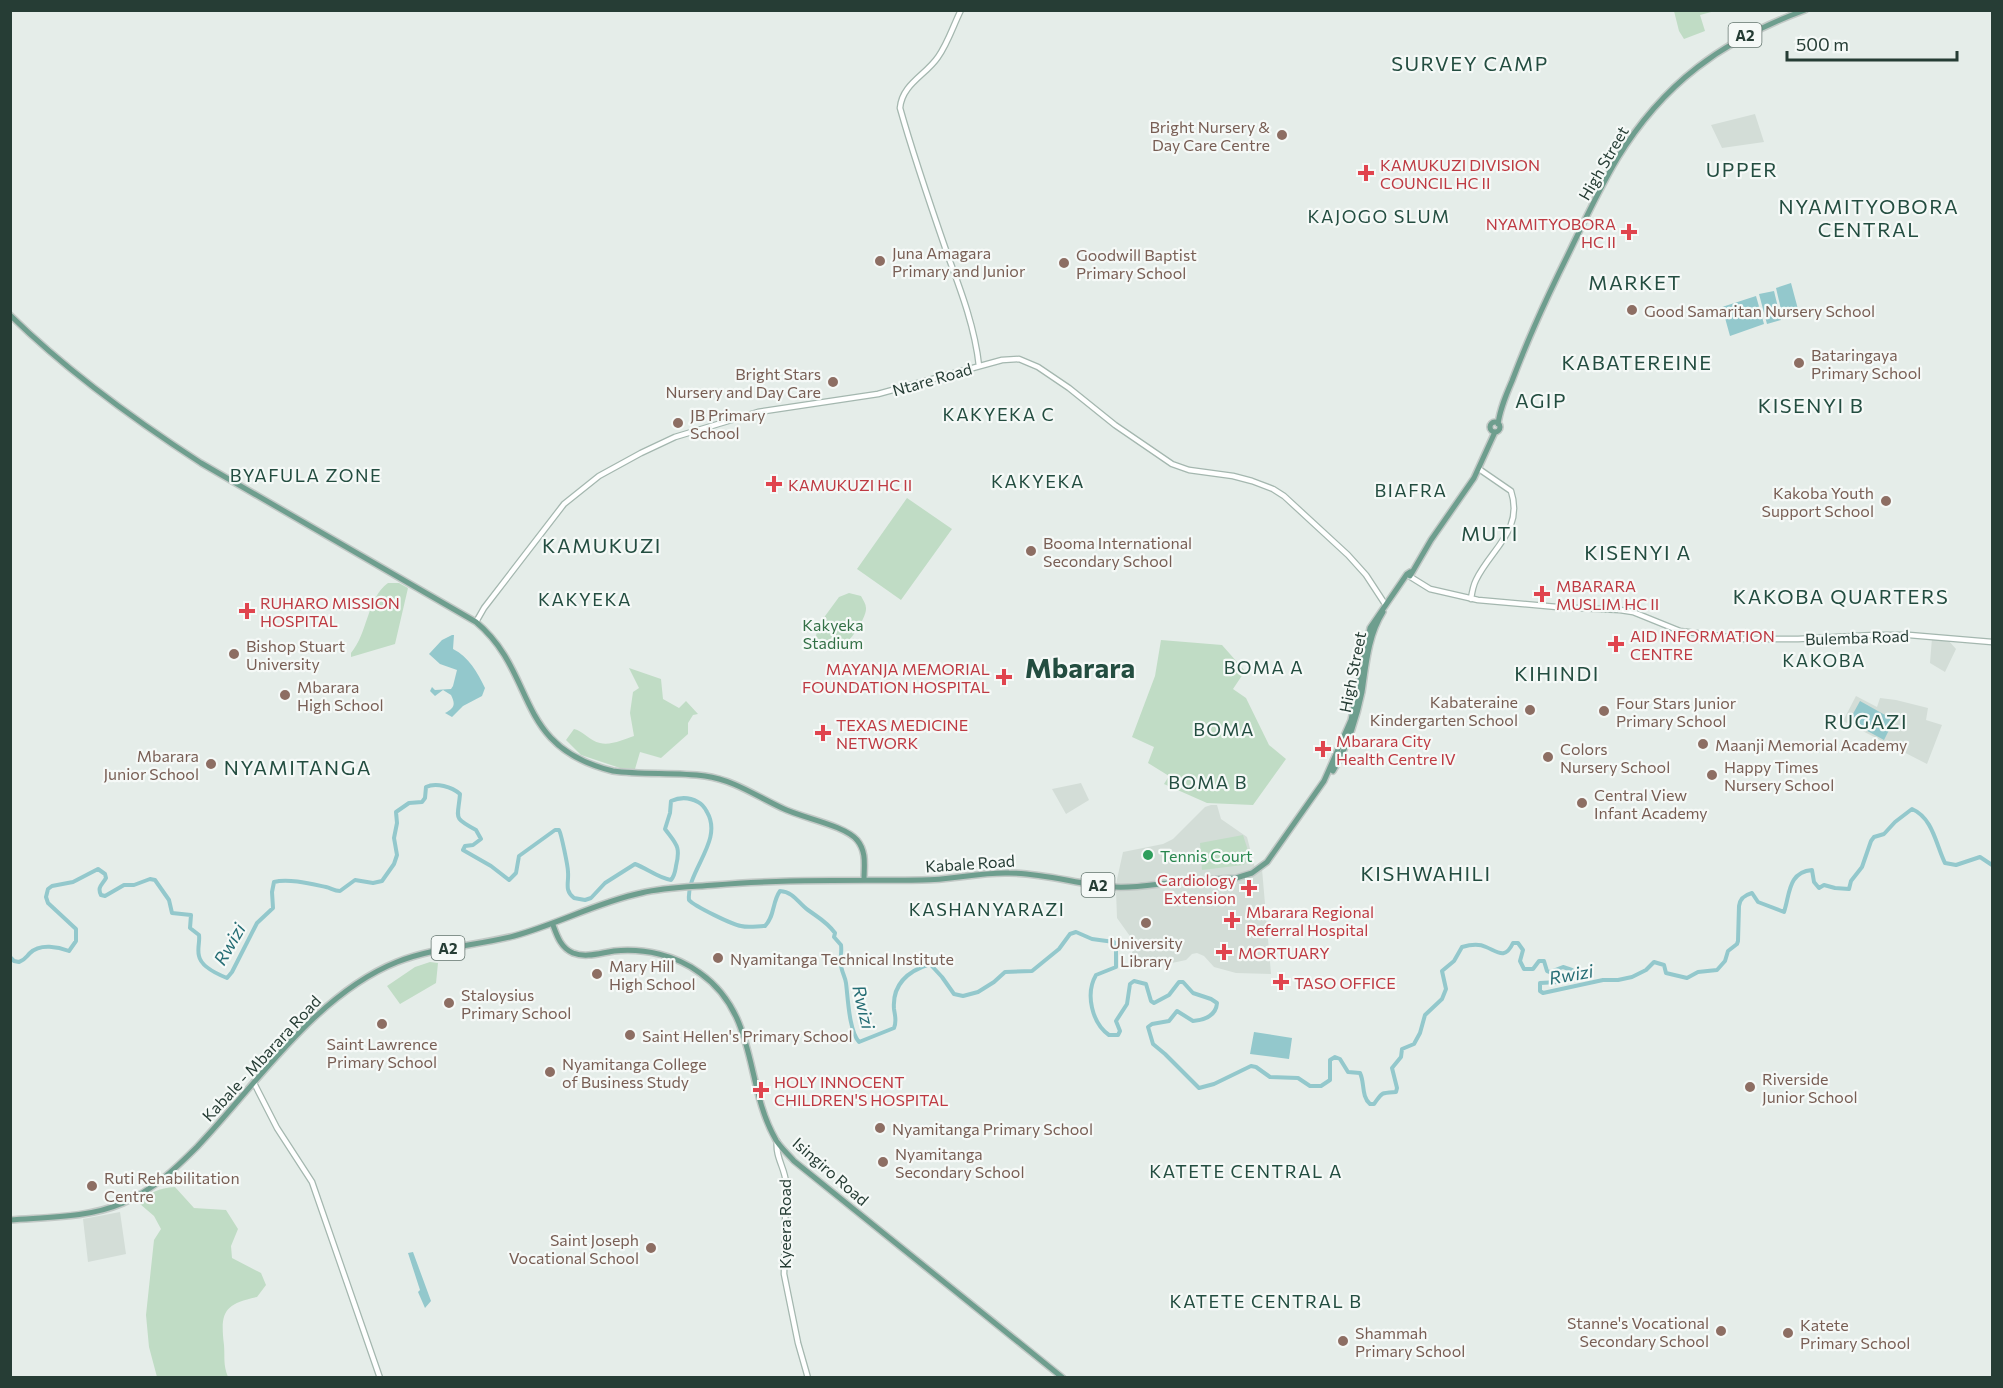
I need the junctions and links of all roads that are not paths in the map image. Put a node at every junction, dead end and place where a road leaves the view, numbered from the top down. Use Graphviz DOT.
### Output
graph roads {
  1 [pos="961,10"];
  2 [pos="1805,10"];
  3 [pos="10,315"];
  4 [pos="979,366"];
  5 [pos="1479,470"];
  6 [pos="1409,574"];
  7 [pos="1470,598"];
  8 [pos="1385,604"];
  9 [pos="1377,618"];
  10 [pos="476,622"];
  11 [pos="1992,642"];
  12 [pos="1302,813"];
  13 [pos="826,824"];
  14 [pos="864,880"];
  15 [pos="681,887"];
  16 [pos="553,924"];
  17 [pos="254,1083"];
  18 [pos="777,1141"];
  19 [pos="10,1220"];
  20 [pos="380,1377"];
  21 [pos="808,1377"];
  22 [pos="1063,1377"];
  1 -- 4 [label="main road"];
  2 -- 5 [label="main road, High Street / A2"];
  3 -- 10 [label="main road"];
  4 -- 8 [label="main road, Ntare Road"];
  4 -- 10 [label="main road, Ntare Road"];
  5 -- 6 [label="main road, High Street / A2"];
  5 -- 7 [label="main road"];
  6 -- 7 [label="main road, Bulemba Road"];
  6 -- 8 [label="main road, High Street / A2"];
  6 -- 9 [label="main road, High Street / A2"];
  7 -- 11 [label="main road, Bulemba Road"];
  8 -- 9 [label="main road, High Street / A2"];
  9 -- 12 [label="main road, High Street / A2"];
  10 -- 13 [label="main road"];
  12 -- 14 [label="main road, Kabale Road / A2"];
  13 -- 14 [label="main road"];
  13 -- 14 [label="main road"];
  14 -- 15 [label="main road, Kabale Road / A2"];
  15 -- 16 [label="main road, Kabale - Mbarara Road / A2"];
  16 -- 17 [label="main road, Kabale - Mbarara Road / A2"];
  16 -- 18 [label="main road, Isingiro Road"];
  17 -- 19 [label="main road, Kabale - Mbarara Road / A2"];
  17 -- 20 [label="main road"];
  18 -- 21 [label="main road, Kyeera Road"];
  18 -- 22 [label="main road, Isingiro Road"];
}
